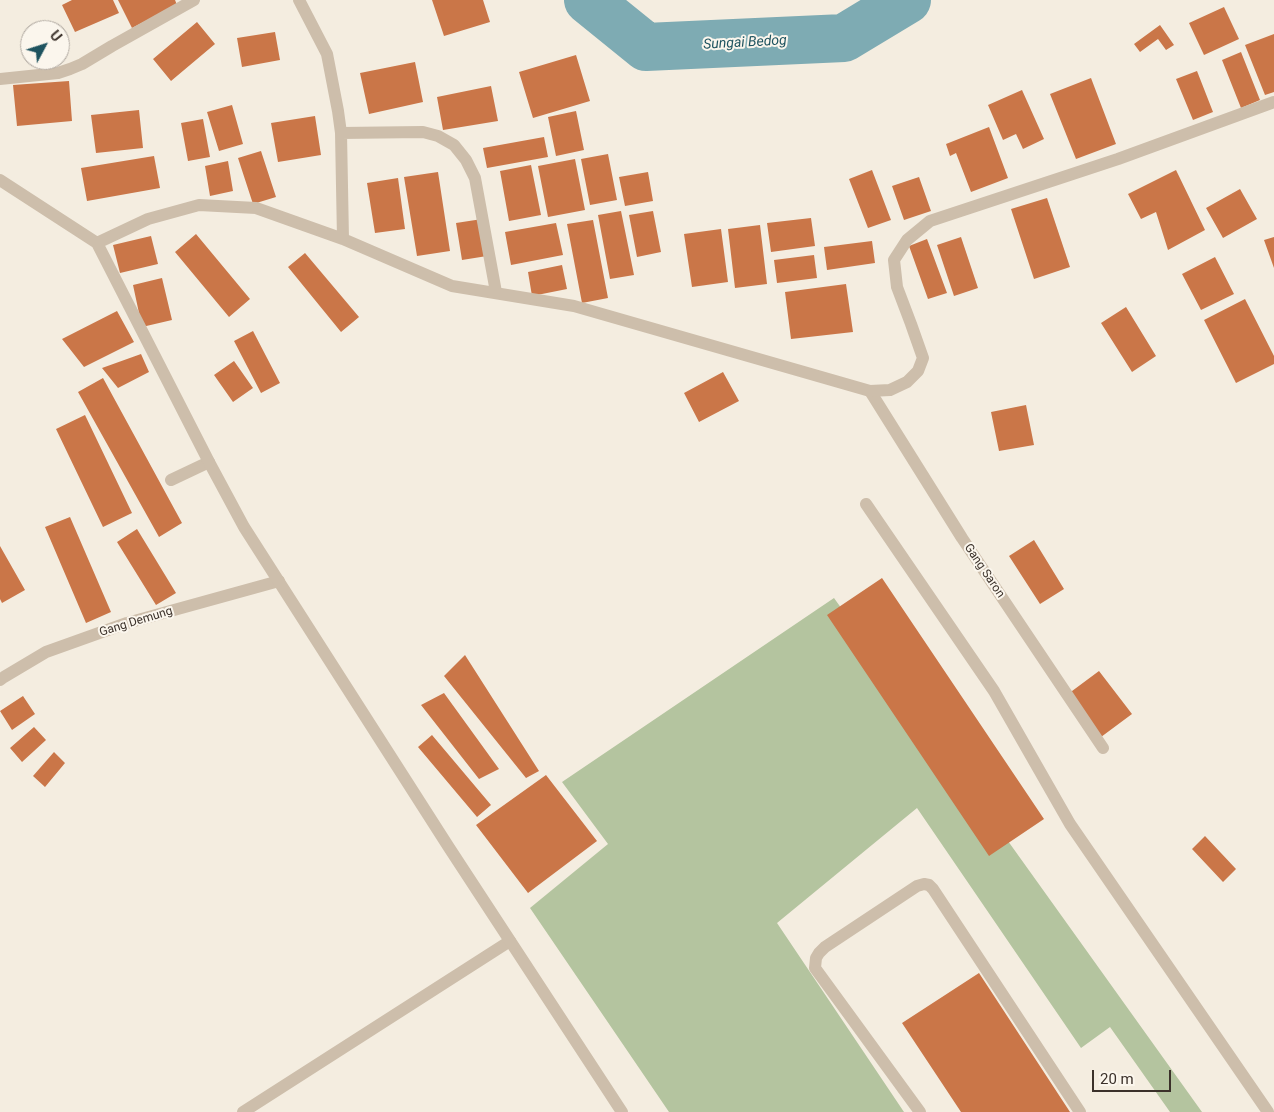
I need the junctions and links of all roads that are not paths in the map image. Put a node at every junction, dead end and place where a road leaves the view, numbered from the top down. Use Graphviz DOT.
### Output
graph roads {
  1 [pos="194,0"];
  2 [pos="299,0"];
  3 [pos="0,79"];
  4 [pos="1274,102"];
  5 [pos="341,133"];
  6 [pos="0,180"];
  7 [pos="342,239"];
  8 [pos="97,243"];
  9 [pos="496,292"];
  10 [pos="870,391"];
  11 [pos="209,462"];
  12 [pos="171,480"];
  13 [pos="866,504"];
  14 [pos="279,582"];
  15 [pos="0,680"];
  16 [pos="1103,748"];
  17 [pos="510,941"];
  18 [pos="244,1112"];
  19 [pos="622,1112"];
  20 [pos="920,1112"];
  21 [pos="1080,1112"];
  22 [pos="1268,1112"];
  1 -- 3 [label="street"];
  2 -- 5 [label="street"];
  4 -- 10 [label="street"];
  5 -- 7 [label="street"];
  5 -- 9 [label="street"];
  6 -- 8 [label="street"];
  7 -- 8 [label="street"];
  7 -- 9 [label="street"];
  8 -- 11 [label="street"];
  9 -- 10 [label="street"];
  10 -- 16 [label="street, Gang Saron"];
  11 -- 12 [label="street"];
  11 -- 14 [label="street"];
  13 -- 22 [label="street"];
  14 -- 15 [label="street, Gang Demung"];
  14 -- 17 [label="street"];
  17 -- 18 [label="street"];
  17 -- 19 [label="street"];
  20 -- 21 [label="street"];
}
